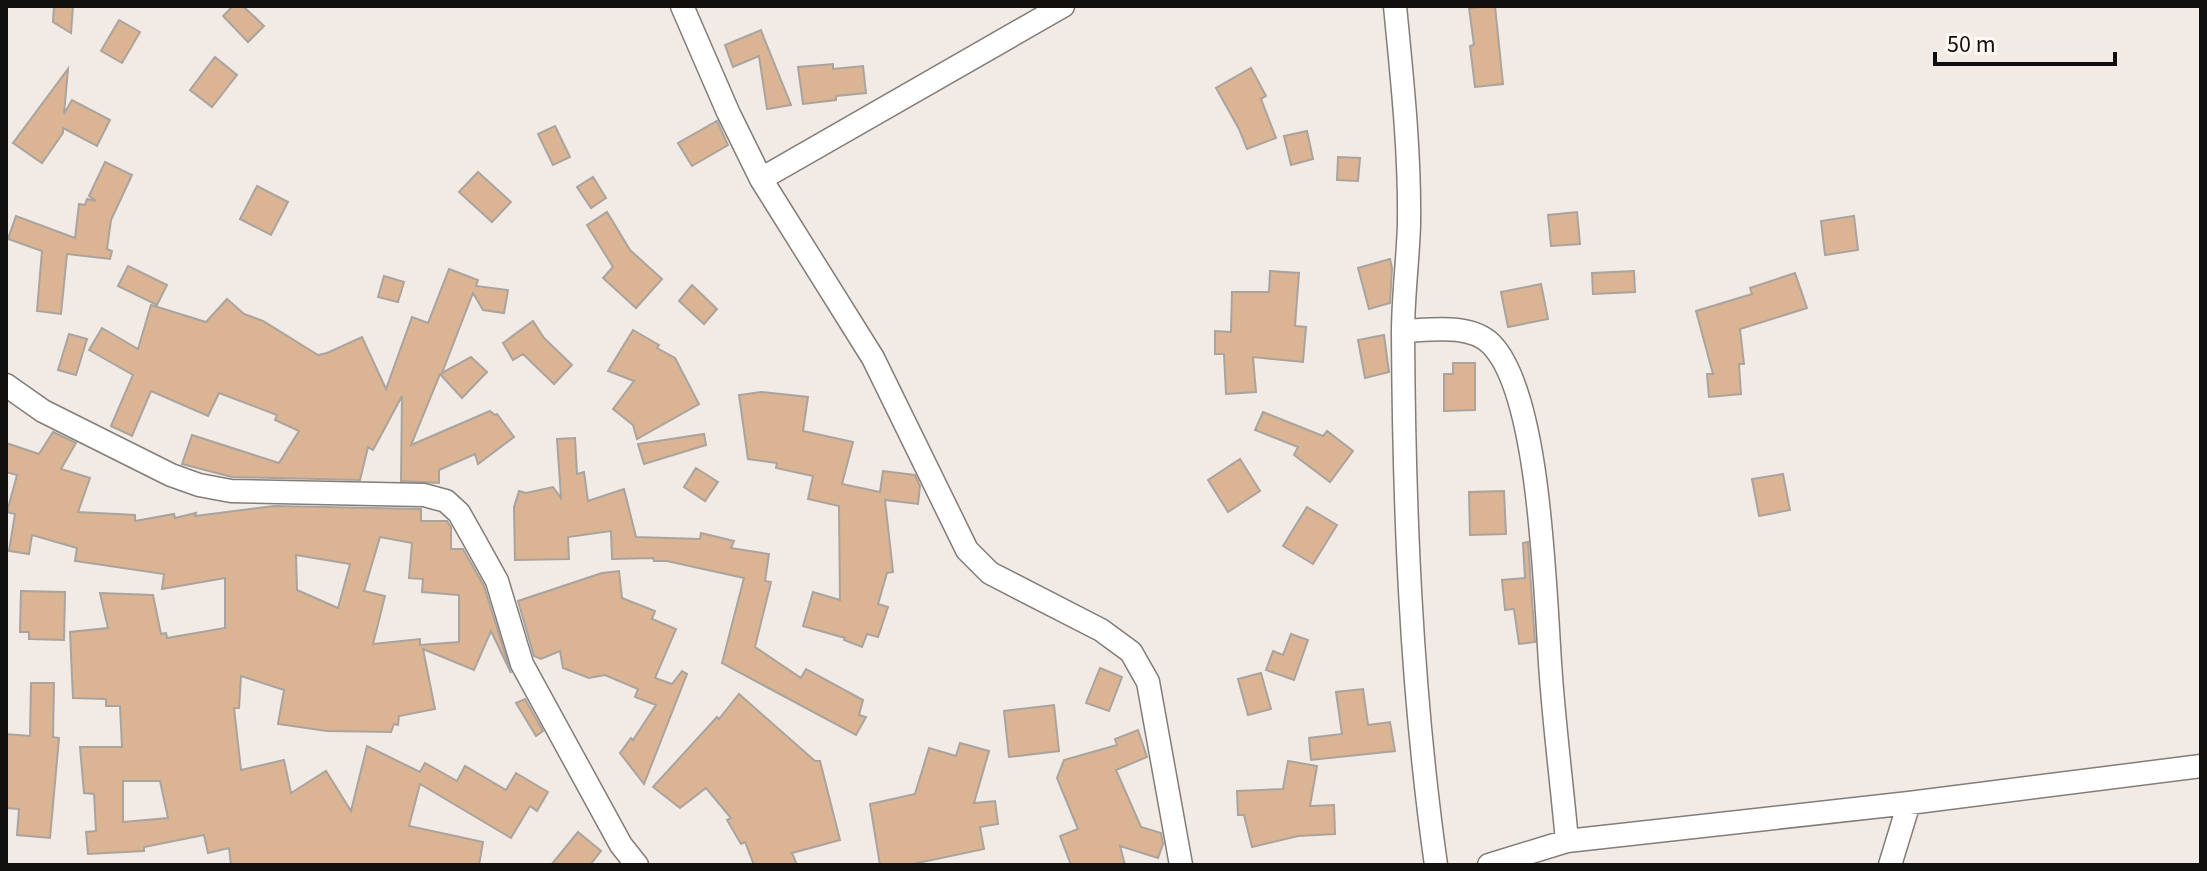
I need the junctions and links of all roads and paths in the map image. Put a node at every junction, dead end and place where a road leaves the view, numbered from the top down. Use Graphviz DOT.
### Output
graph roads {
  1 [pos="682,6"];
  2 [pos="1063,6"];
  3 [pos="1395,6"];
  4 [pos="761,179"];
  5 [pos="1403,331"];
  6 [pos="6,385"];
  7 [pos="2201,766"];
  8 [pos="1909,803"];
  9 [pos="1567,841"];
  10 [pos="637,865"];
  11 [pos="1181,865"];
  12 [pos="1436,865"];
  13 [pos="1489,865"];
  14 [pos="1890,865"];
  1 -- 4 [label="street"];
  2 -- 4 [label="street"];
  3 -- 5 [label="street"];
  4 -- 11 [label="street"];
  5 -- 9 [label="street"];
  5 -- 12 [label="street"];
  6 -- 10 [label="street"];
  7 -- 8 [label="street"];
  8 -- 9 [label="street"];
  8 -- 14 [label="street"];
  9 -- 13 [label="street"];
}
